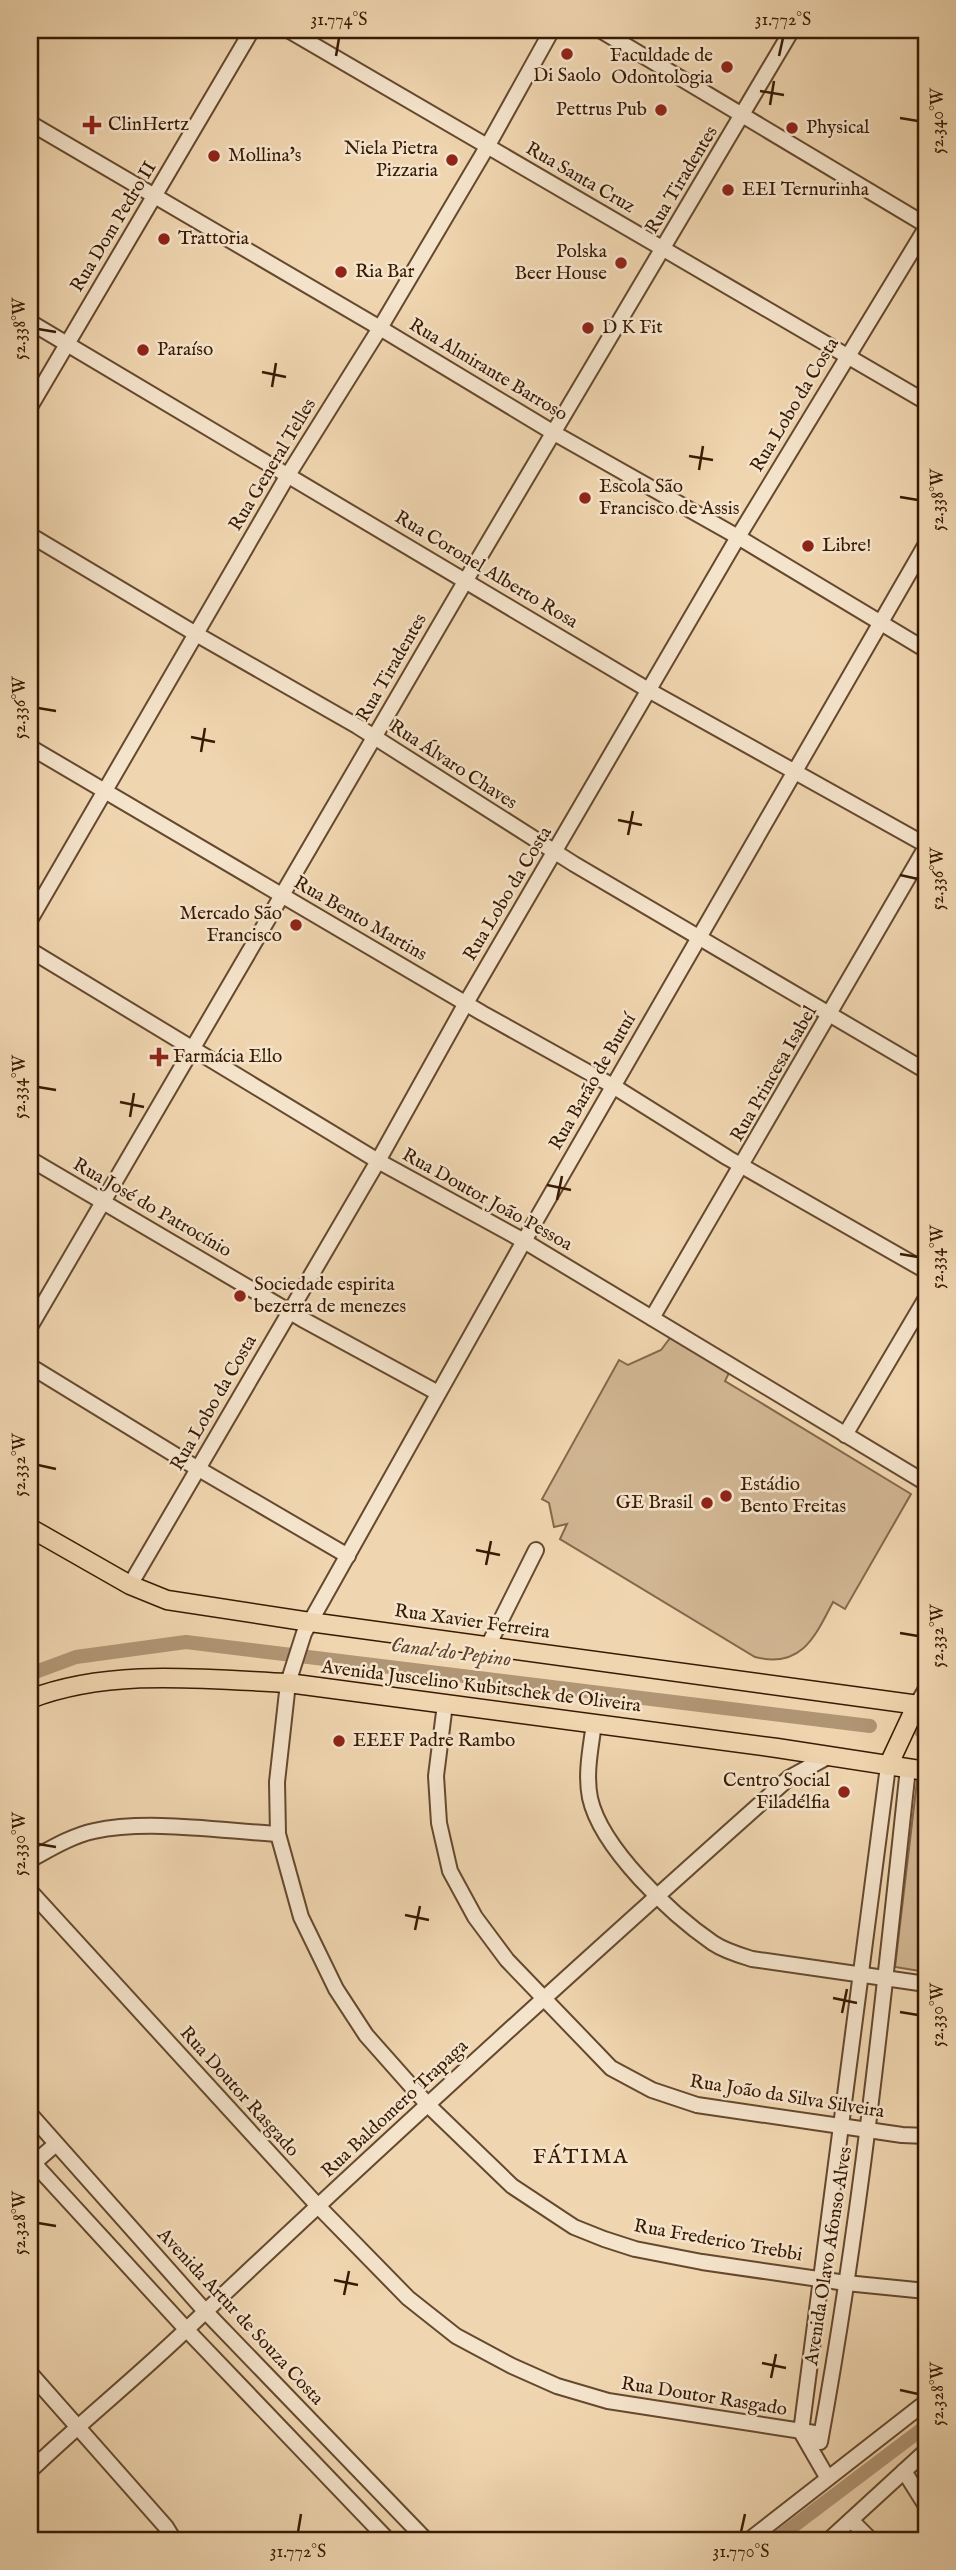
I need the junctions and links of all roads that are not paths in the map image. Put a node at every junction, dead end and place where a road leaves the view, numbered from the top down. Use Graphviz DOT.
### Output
graph roads {
  1 [pos="252,30"];
  2 [pos="288,30"];
  3 [pos="552,30"];
  4 [pos="600,30"];
  5 [pos="792,30"];
  6 [pos="743,116"];
  7 [pos="30,123"];
  8 [pos="487,147"];
  9 [pos="156,195"];
  10 [pos="926,226"];
  11 [pos="664,248"];
  12 [pos="30,322"];
  13 [pos="380,328"];
  14 [pos="68,344"];
  15 [pos="846,355"];
  16 [pos="926,402"];
  17 [pos="30,407"];
  18 [pos="554,433"];
  19 [pos="288,475"];
  20 [pos="30,535"];
  21 [pos="738,537"];
  22 [pos="926,544"];
  23 [pos="466,580"];
  24 [pos="881,622"];
  25 [pos="196,634"];
  26 [pos="926,650"];
  27 [pos="650,691"];
  28 [pos="374,737"];
  29 [pos="30,747"];
  30 [pos="796,772"];
  31 [pos="105,792"];
  32 [pos="926,846"];
  33 [pos="555,852"];
  34 [pos="281,895"];
  35 [pos="30,920"];
  36 [pos="698,938"];
  37 [pos="30,950"];
  38 [pos="466,1003"];
  39 [pos="830,1016"];
  40 [pos="192,1047"];
  41 [pos="926,1072"];
  42 [pos="613,1086"];
  43 [pos="30,1159"];
  44 [pos="378,1161"];
  45 [pos="742,1166"];
  46 [pos="102,1201"];
  47 [pos="524,1241"];
  48 [pos="926,1271"];
  49 [pos="926,1298"];
  50 [pos="290,1312"];
  51 [pos="652,1318"];
  52 [pos="30,1327"];
  53 [pos="30,1366"];
  54 [pos="438,1393"];
  55 [pos="845,1435"];
  56 [pos="198,1468"];
  57 [pos="926,1483"];
  58 [pos="30,1528"];
  59 [pos="536,1550"];
  60 [pos="348,1556"];
  61 [pos="130,1585"];
  62 [pos="307,1627"];
  63 [pos="488,1646"];
  64 [pos="288,1683"];
  65 [pos="30,1699"];
  66 [pos="923,1699"];
  67 [pos="445,1704"];
  68 [pos="594,1723"];
  69 [pos="899,1742"];
  70 [pos="777,1748"];
  71 [pos="832,1755"];
  72 [pos="888,1766"];
  73 [pos="917,1769"];
  74 [pos="789,1777"];
  75 [pos="278,1834"];
  76 [pos="30,1860"];
  77 [pos="30,1891"];
  78 [pos="657,1896"];
  79 [pos="859,1975"];
  80 [pos="885,1979"];
  81 [pos="926,1984"];
  82 [pos="543,1997"];
  83 [pos="428,2105"];
  84 [pos="30,2115"];
  85 [pos="842,2127"];
  86 [pos="868,2130"];
  87 [pos="926,2136"];
  88 [pos="56,2144"];
  89 [pos="32,2161"];
  90 [pos="318,2206"];
  91 [pos="823,2278"];
  92 [pos="846,2283"];
  93 [pos="926,2291"];
  94 [pos="205,2311"];
  95 [pos="186,2329"];
  96 [pos="30,2373"];
  97 [pos="926,2402"];
  98 [pos="78,2425"];
  99 [pos="801,2432"];
  100 [pos="821,2434"];
  101 [pos="926,2451"];
  102 [pos="817,2457"];
  103 [pos="30,2471"];
  104 [pos="904,2471"];
  105 [pos="827,2477"];
  106 [pos="926,2506"];
  107 [pos="851,2519"];
  108 [pos="174,2540"];
  109 [pos="388,2540"];
  110 [pos="426,2540"];
  111 [pos="749,2540"];
  112 [pos="829,2540"];
  113 [pos="871,2540"];
  1 -- 9 [label="street, Rua Dom Pedro II"];
  2 -- 8 [label="street, Rua Santa Cruz"];
  3 -- 8 [label="street, Rua General Telles"];
  4 -- 6 [label="street"];
  5 -- 6 [label="street, Rua Tiradentes"];
  6 -- 10 [label="street"];
  6 -- 11 [label="street, Rua Tiradentes"];
  7 -- 9 [label="street, Rua Almirante Barroso"];
  8 -- 11 [label="street, Rua Santa Cruz"];
  8 -- 13 [label="street, Rua General Telles"];
  9 -- 13 [label="street, Rua Almirante Barroso"];
  9 -- 14 [label="street, Rua Dom Pedro II"];
  10 -- 15 [label="street, Rua Lobo da Costa"];
  11 -- 15 [label="street, Rua Santa Cruz"];
  11 -- 18 [label="street, Rua Tiradentes"];
  12 -- 14 [label="street, Rua Coronel Alberto Rosa"];
  13 -- 18 [label="street, Rua Almirante Barroso"];
  13 -- 19 [label="street, Rua General Telles"];
  14 -- 17 [label="street, Rua Dom Pedro II"];
  14 -- 19 [label="street, Rua Coronel Alberto Rosa"];
  15 -- 16 [label="street, Rua Santa Cruz"];
  15 -- 21 [label="street, Rua Lobo da Costa"];
  18 -- 21 [label="street, Rua Almirante Barroso"];
  18 -- 23 [label="street, Rua Tiradentes"];
  19 -- 23 [label="street, Rua Coronel Alberto Rosa"];
  19 -- 25 [label="street, Rua General Telles"];
  20 -- 25 [label="street, Rua Álvaro Chaves"];
  21 -- 24 [label="street, Rua Almirante Barroso"];
  21 -- 27 [label="street, Rua Lobo da Costa"];
  22 -- 24 [label="street, Rua Barão de Butuí"];
  23 -- 27 [label="street, Rua Coronel Alberto Rosa"];
  23 -- 28 [label="street, Rua Tiradentes"];
  24 -- 26 [label="street, Rua Almirante Barroso"];
  24 -- 30 [label="street, Rua Barão de Butuí"];
  25 -- 28 [label="street, Rua Álvaro Chaves"];
  25 -- 31 [label="street, Rua General Telles"];
  27 -- 30 [label="street, Rua Coronel Alberto Rosa"];
  27 -- 33 [label="street, Rua Lobo da Costa"];
  28 -- 33 [label="street, Rua Álvaro Chaves"];
  28 -- 34 [label="street, Rua Tiradentes"];
  29 -- 31 [label="street, Rua Bento Martins"];
  30 -- 32 [label="street, Rua Coronel Alberto Rosa"];
  30 -- 36 [label="street, Rua Barão de Butuí"];
  31 -- 34 [label="street, Rua Bento Martins"];
  31 -- 35 [label="street, Rua General Telles"];
  32 -- 39 [label="street, Rua Princesa Isabel"];
  33 -- 36 [label="street, Rua Álvaro Chaves"];
  33 -- 38 [label="street, Rua Lobo da Costa"];
  34 -- 38 [label="street, Rua Bento Martins"];
  34 -- 40 [label="street, Rua Tiradentes"];
  36 -- 39 [label="street, Rua Álvaro Chaves"];
  36 -- 42 [label="street, Rua Barão de Butuí"];
  37 -- 40 [label="street, Rua Doutor João Pessoa"];
  38 -- 42 [label="street, Rua Bento Martins"];
  38 -- 44 [label="street, Rua Lobo da Costa"];
  39 -- 41 [label="street, Rua Álvaro Chaves"];
  39 -- 45 [label="street, Rua Princesa Isabel"];
  40 -- 44 [label="street, Rua Doutor João Pessoa"];
  40 -- 46 [label="street, Rua Tiradentes"];
  42 -- 45 [label="street, Rua Bento Martins"];
  42 -- 47 [label="street, Rua Barão de Butuí"];
  43 -- 46 [label="street, Rua José do Patrocínio"];
  44 -- 47 [label="street, Rua Doutor João Pessoa"];
  44 -- 50 [label="street, Rua Lobo da Costa"];
  45 -- 48 [label="street, Rua Bento Martins"];
  45 -- 51 [label="street, Rua Princesa Isabel"];
  46 -- 50 [label="street, Rua José do Patrocínio"];
  46 -- 52 [label="street, Rua Tiradentes"];
  47 -- 51 [label="street, Rua Doutor João Pessoa"];
  47 -- 54 [label="street, Rua Barão de Butuí"];
  49 -- 55 [label="street"];
  50 -- 54 [label="street, Rua José do Patrocínio"];
  50 -- 56 [label="street, Rua Lobo da Costa"];
  51 -- 55 [label="street, Rua Doutor João Pessoa"];
  53 -- 56 [label="street"];
  54 -- 60 [label="street, Rua Barão de Butuí"];
  55 -- 57 [label="street, Rua Doutor João Pessoa"];
  56 -- 60 [label="street"];
  56 -- 61 [label="street, Rua Lobo da Costa"];
  58 -- 61 [label="main road, Rua Xavier Ferreira"];
  59 -- 63 [label="street"];
  60 -- 62 [label="street, Rua Barão de Butuí"];
  61 -- 62 [label="main road, Rua Xavier Ferreira"];
  62 -- 63 [label="main road, Rua Xavier Ferreira"];
  62 -- 64 [label="street, Rua Barão de Butuí"];
  63 -- 66 [label="main road, Rua Xavier Ferreira"];
  64 -- 65 [label="main road, Avenida Juscelino Kubitschek de Oliveira"];
  64 -- 67 [label="main road, Avenida Juscelino Kubitschek de Oliveira"];
  64 -- 75 [label="street, Rua Frederico Trebbi"];
  66 -- 69 [label="main road"];
  67 -- 68 [label="main road, Avenida Juscelino Kubitschek de Oliveira"];
  67 -- 82 [label="street, Rua João da Silva Silveira"];
  68 -- 70 [label="main road, Avenida Juscelino Kubitschek de Oliveira"];
  68 -- 78 [label="street"];
  69 -- 72 [label="main road"];
  69 -- 73 [label="main road"];
  70 -- 71 [label="main road, Avenida Juscelino Kubitschek de Oliveira"];
  70 -- 74 [label="street"];
  71 -- 72 [label="main road, Avenida Juscelino Kubitschek de Oliveira"];
  71 -- 74 [label="street, Rua Baldomero Trapaga"];
  72 -- 73 [label="main road, Avenida Juscelino Kubitschek de Oliveira"];
  72 -- 79 [label="street, Avenida Olavo Afonso Alves"];
  73 -- 80 [label="street, Avenida Olavo Afonso Alves"];
  74 -- 78 [label="street, Rua Baldomero Trapaga"];
  75 -- 76 [label="street"];
  75 -- 83 [label="street, Rua Frederico Trebbi"];
  77 -- 90 [label="street, Rua Doutor Rasgado"];
  78 -- 79 [label="street"];
  78 -- 82 [label="street, Rua Baldomero Trapaga"];
  79 -- 80 [label="street"];
  79 -- 85 [label="street, Avenida Olavo Afonso Alves"];
  80 -- 81 [label="street"];
  80 -- 86 [label="street, Avenida Olavo Afonso Alves"];
  82 -- 83 [label="street, Rua Baldomero Trapaga"];
  82 -- 85 [label="street, Rua João da Silva Silveira"];
  83 -- 90 [label="street, Rua Baldomero Trapaga"];
  83 -- 91 [label="street, Rua Frederico Trebbi"];
  84 -- 88 [label="street, Avenida Artur de Souza Costa"];
  85 -- 86 [label="street, Rua João da Silva Silveira"];
  85 -- 91 [label="street, Avenida Olavo Afonso Alves"];
  86 -- 87 [label="street, Rua João da Silva Silveira"];
  86 -- 92 [label="street, Avenida Olavo Afonso Alves"];
  88 -- 89 [label="street"];
  88 -- 94 [label="street, Avenida Artur de Souza Costa"];
  89 -- 95 [label="street"];
  90 -- 94 [label="street, Rua Baldomero Trapaga"];
  90 -- 99 [label="street, Rua Doutor Rasgado"];
  91 -- 92 [label="street, Rua Frederico Trebbi"];
  91 -- 99 [label="street, Avenida Olavo Afonso Alves"];
  92 -- 93 [label="street, Rua Frederico Trebbi"];
  92 -- 100 [label="street, Avenida Olavo Afonso Alves"];
  94 -- 95 [label="street, Rua Baldomero Trapaga"];
  94 -- 110 [label="street, Avenida Artur de Souza Costa"];
  95 -- 98 [label="street, Rua Baldomero Trapaga"];
  95 -- 109 [label="street"];
  96 -- 98 [label="street"];
  97 -- 105 [label="street"];
  98 -- 103 [label="street, Rua Baldomero Trapaga"];
  98 -- 108 [label="street"];
  99 -- 100 [label="street, Rua Doutor Rasgado"];
  99 -- 102 [label="street"];
  100 -- 102 [label="street, Avenida Olavo Afonso Alves"];
  101 -- 104 [label="street"];
  102 -- 105 [label="street"];
  104 -- 106 [label="street"];
  104 -- 107 [label="street"];
  105 -- 111 [label="street"];
  107 -- 112 [label="street"];
  107 -- 113 [label="street"];
}
